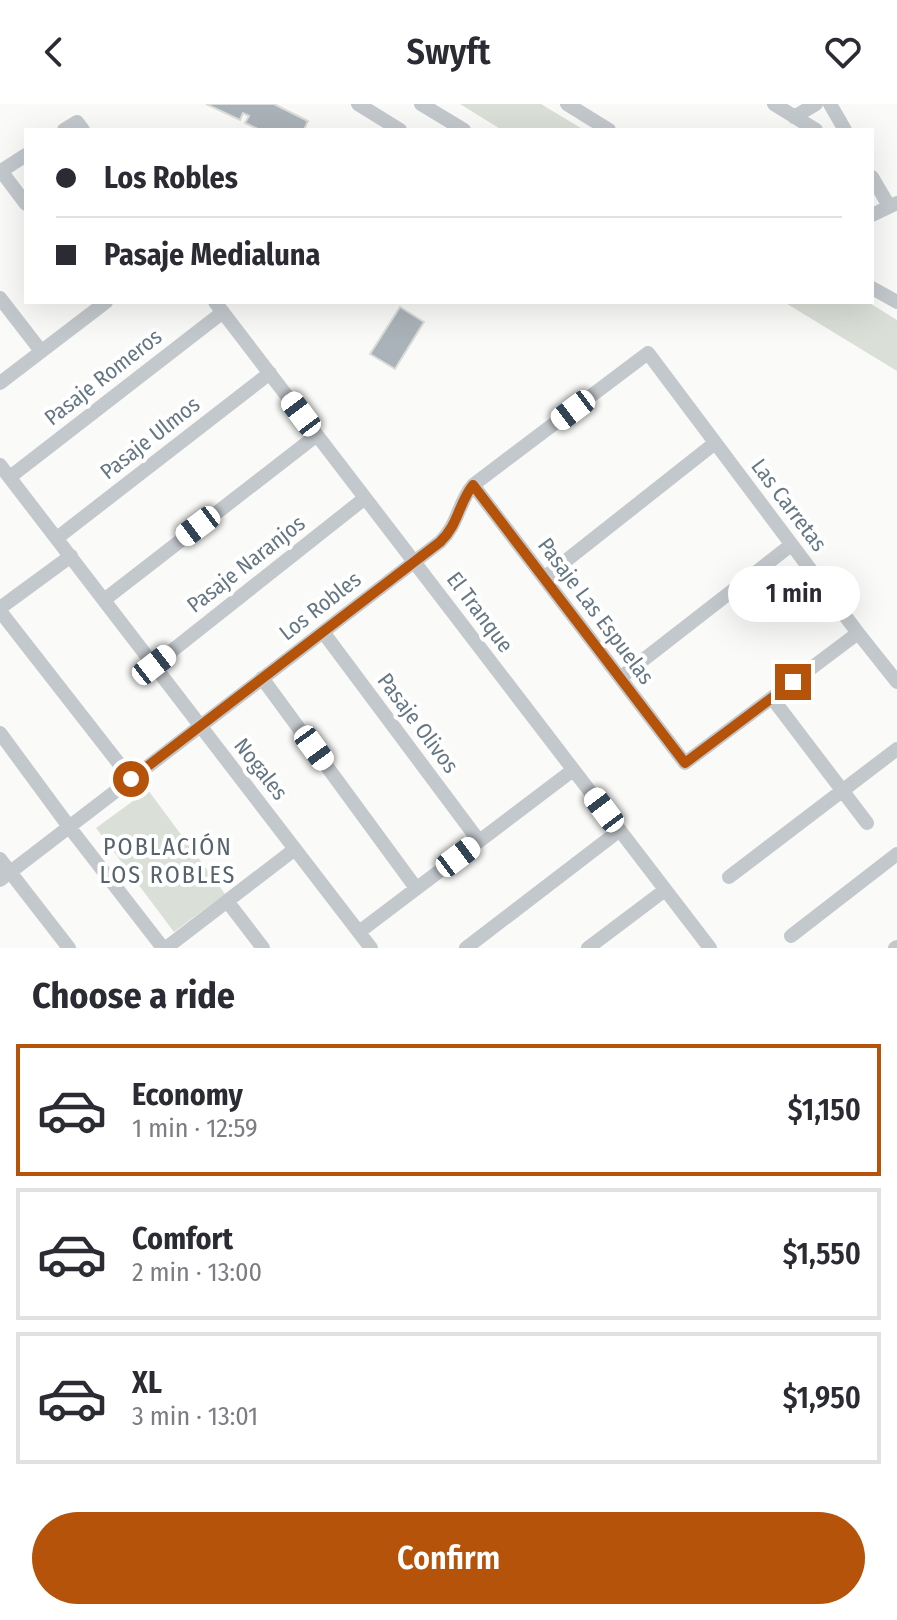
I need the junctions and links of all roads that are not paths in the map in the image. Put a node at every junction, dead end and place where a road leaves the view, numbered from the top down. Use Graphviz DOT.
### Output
graph roads {
  1 [pos="358,104"];
  2 [pos="421,104"];
  3 [pos="567,104"];
  4 [pos="774,104"];
  5 [pos="816,104"];
  6 [pos="830,104"];
  7 [pos="794,117"];
  8 [pos="397,128"];
  9 [pos="461,128"];
  10 [pos="606,128"];
  11 [pos="813,128"];
  12 [pos="844,128"];
  13 [pos="24,156"];
  14 [pos="1,171"];
  15 [pos="874,180"];
  16 [pos="5,188"];
  17 [pos="24,202"];
  18 [pos="893,204"];
  19 [pos="874,214"];
  20 [pos="874,289"];
  21 [pos="0,298"];
  22 [pos="897,302"];
  23 [pos="103,304"];
  24 [pos="219,307"];
  25 [pos="41,351"];
  26 [pos="648,353"];
  27 [pos="270,373"];
  28 [pos="0,383"];
  29 [pos="317,435"];
  30 [pos="715,443"];
  31 [pos="0,465"];
  32 [pos="10,477"];
  33 [pos="473,485"];
  34 [pos="365,498"];
  35 [pos="57,538"];
  36 [pos="791,545"];
  37 [pos="71,556"];
  38 [pos="414,562"];
  39 [pos="544,578"];
  40 [pos="104,600"];
  41 [pos="0,609"];
  42 [pos="323,632"];
  43 [pos="858,633"];
  44 [pos="154,665"];
  45 [pos="262,678"];
  46 [pos="620,678"];
  47 [pos="897,682"];
  48 [pos="772,698"];
  49 [pos="201,726"];
  50 [pos="0,733"];
  51 [pos="897,749"];
  52 [pos="573,770"];
  53 [pos="131,779"];
  54 [pos="842,790"];
  55 [pos="867,823"];
  56 [pos="70,828"];
  57 [pos="620,830"];
  58 [pos="479,841"];
  59 [pos="295,849"];
  60 [pos="897,854"];
  61 [pos="0,859"];
  62 [pos="5,876"];
  63 [pos="729,877"];
  64 [pos="416,888"];
  65 [pos="665,890"];
  66 [pos="227,901"];
  67 [pos="359,932"];
  68 [pos="791,936"];
  69 [pos="69,948"];
  70 [pos="164,948"];
  71 [pos="263,948"];
  72 [pos="371,948"];
  73 [pos="466,948"];
  74 [pos="588,948"];
  75 [pos="710,948"];
  1 -- 8 [label="street"];
  2 -- 9 [label="street"];
  3 -- 10 [label="street"];
  4 -- 7 [label="street"];
  5 -- 7 [label="street"];
  6 -- 12 [label="street"];
  7 -- 11 [label="street"];
  13 -- 14 [label="street"];
  14 -- 16 [label="street"];
  15 -- 18 [label="street"];
  16 -- 17 [label="street"];
  18 -- 19 [label="street"];
  20 -- 22 [label="street"];
  21 -- 25 [label="street"];
  23 -- 25 [label="street"];
  24 -- 27 [label="street, El Tranque"];
  24 -- 32 [label="street, Pasaje Romeros"];
  25 -- 28 [label="street"];
  26 -- 30 [label="street, Las Carretas"];
  26 -- 33 [label="street, Los Robles"];
  27 -- 29 [label="street, El Tranque"];
  27 -- 35 [label="street, Pasaje Ulmos"];
  29 -- 34 [label="street, El Tranque"];
  29 -- 40 [label="street"];
  30 -- 36 [label="street, Las Carretas"];
  30 -- 39 [label="street"];
  31 -- 32 [label="street, Nogales"];
  32 -- 35 [label="street, Nogales"];
  33 -- 38 [label="street, Los Robles"];
  33 -- 39 [label="street, Pasaje Las Espuelas"];
  34 -- 38 [label="street, El Tranque"];
  34 -- 44 [label="street, Pasaje Naranjos"];
  35 -- 37 [label="street, Nogales"];
  36 -- 43 [label="street, Las Carretas"];
  36 -- 46 [label="street"];
  37 -- 40 [label="street, Nogales"];
  37 -- 41 [label="street"];
  38 -- 42 [label="street, Los Robles"];
  38 -- 52 [label="street, El Tranque"];
  39 -- 46 [label="street, Pasaje Las Espuelas"];
  40 -- 44 [label="street, Nogales"];
  41 -- 53 [label="street"];
  42 -- 45 [label="street, Los Robles"];
  42 -- 58 [label="street, Pasaje Olivos"];
  43 -- 47 [label="street, Las Carretas"];
  43 -- 48 [label="street"];
  44 -- 49 [label="street, Nogales"];
  45 -- 49 [label="street, Los Robles"];
  45 -- 64 [label="street"];
  46 -- 48 [label="street, Pasaje Las Espuelas"];
  48 -- 54 [label="street"];
  49 -- 53 [label="street, Los Robles"];
  49 -- 59 [label="street, Nogales"];
  50 -- 56 [label="street"];
  51 -- 54 [label="street"];
  52 -- 57 [label="street, El Tranque"];
  52 -- 58 [label="street"];
  53 -- 56 [label="street, Los Robles"];
  54 -- 55 [label="street"];
  54 -- 63 [label="street"];
  56 -- 62 [label="street, Los Robles"];
  56 -- 70 [label="street"];
  57 -- 65 [label="street, El Tranque"];
  57 -- 73 [label="street"];
  58 -- 64 [label="street"];
  59 -- 66 [label="street"];
  59 -- 67 [label="street, Nogales"];
  60 -- 68 [label="street"];
  61 -- 62 [label="street"];
  62 -- 69 [label="street"];
  64 -- 67 [label="street"];
  65 -- 74 [label="street"];
  65 -- 75 [label="street, El Tranque"];
  66 -- 70 [label="street"];
  66 -- 71 [label="street"];
  67 -- 72 [label="street, Nogales"];
}
